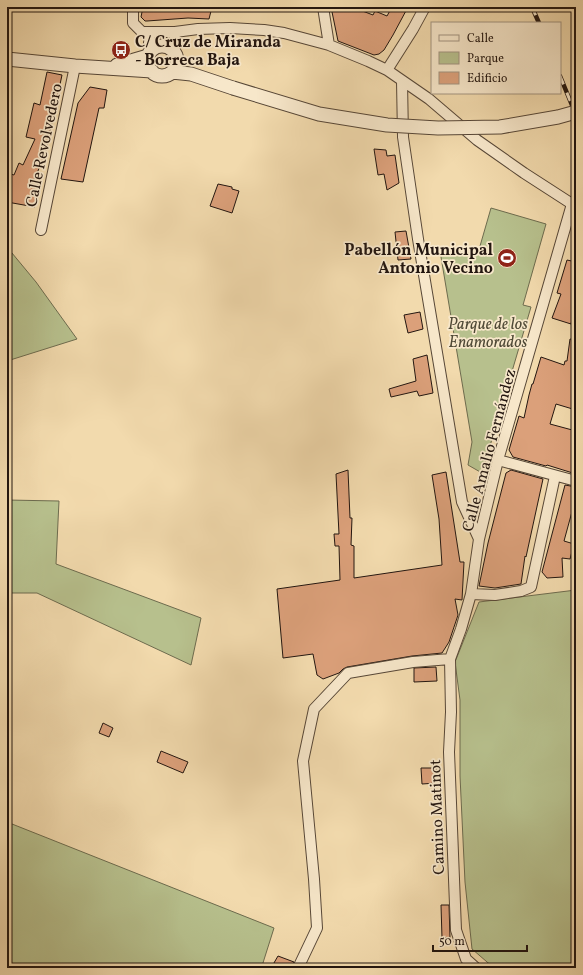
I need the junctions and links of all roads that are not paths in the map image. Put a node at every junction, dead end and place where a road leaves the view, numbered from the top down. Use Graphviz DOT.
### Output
graph roads {
  1 [pos="134,7"];
  2 [pos="323,7"];
  3 [pos="425,7"];
  4 [pos="175,32"];
  5 [pos="150,33"];
  6 [pos="329,45"];
  7 [pos="149,54"];
  8 [pos="176,55"];
  9 [pos="7,58"];
  10 [pos="75,66"];
  11 [pos="108,68"];
  12 [pos="387,70"];
  13 [pos="152,71"];
  14 [pos="172,72"];
  15 [pos="191,74"];
  16 [pos="402,81"];
  17 [pos="576,112"];
  18 [pos="574,205"];
  19 [pos="41,230"];
  20 [pos="498,460"];
  21 [pos="555,476"];
  22 [pos="576,481"];
  23 [pos="479,539"];
  24 [pos="471,594"];
  25 [pos="450,659"];
  26 [pos="298,968"];
  27 [pos="476,968"];
  1 -- 5 [label="street"];
  2 -- 6 [label="street"];
  3 -- 12 [label="street"];
  4 -- 5 [label="street"];
  4 -- 6 [label="street"];
  4 -- 8 [label="street"];
  5 -- 7 [label="street"];
  6 -- 12 [label="street"];
  7 -- 8 [label="street"];
  7 -- 11 [label="street"];
  7 -- 13 [label="street"];
  8 -- 14 [label="street"];
  8 -- 15 [label="street"];
  9 -- 10 [label="street"];
  10 -- 11 [label="street"];
  10 -- 19 [label="street, Calle Revolvedero"];
  11 -- 13 [label="street"];
  12 -- 16 [label="street"];
  13 -- 14 [label="street"];
  14 -- 15 [label="street"];
  15 -- 17 [label="street, bridge"];
  16 -- 18 [label="street"];
  16 -- 23 [label="street"];
  18 -- 20 [label="street, Calle Amalio Fernández"];
  20 -- 21 [label="street"];
  20 -- 23 [label="street, Calle Amalio Fernández"];
  21 -- 22 [label="street"];
  21 -- 24 [label="street"];
  23 -- 24 [label="street, Calle Amalio Fernández"];
  24 -- 25 [label="street, Calle Amalio Fernández"];
  25 -- 26 [label="street"];
  25 -- 27 [label="street, Camino Matinot"];
}
